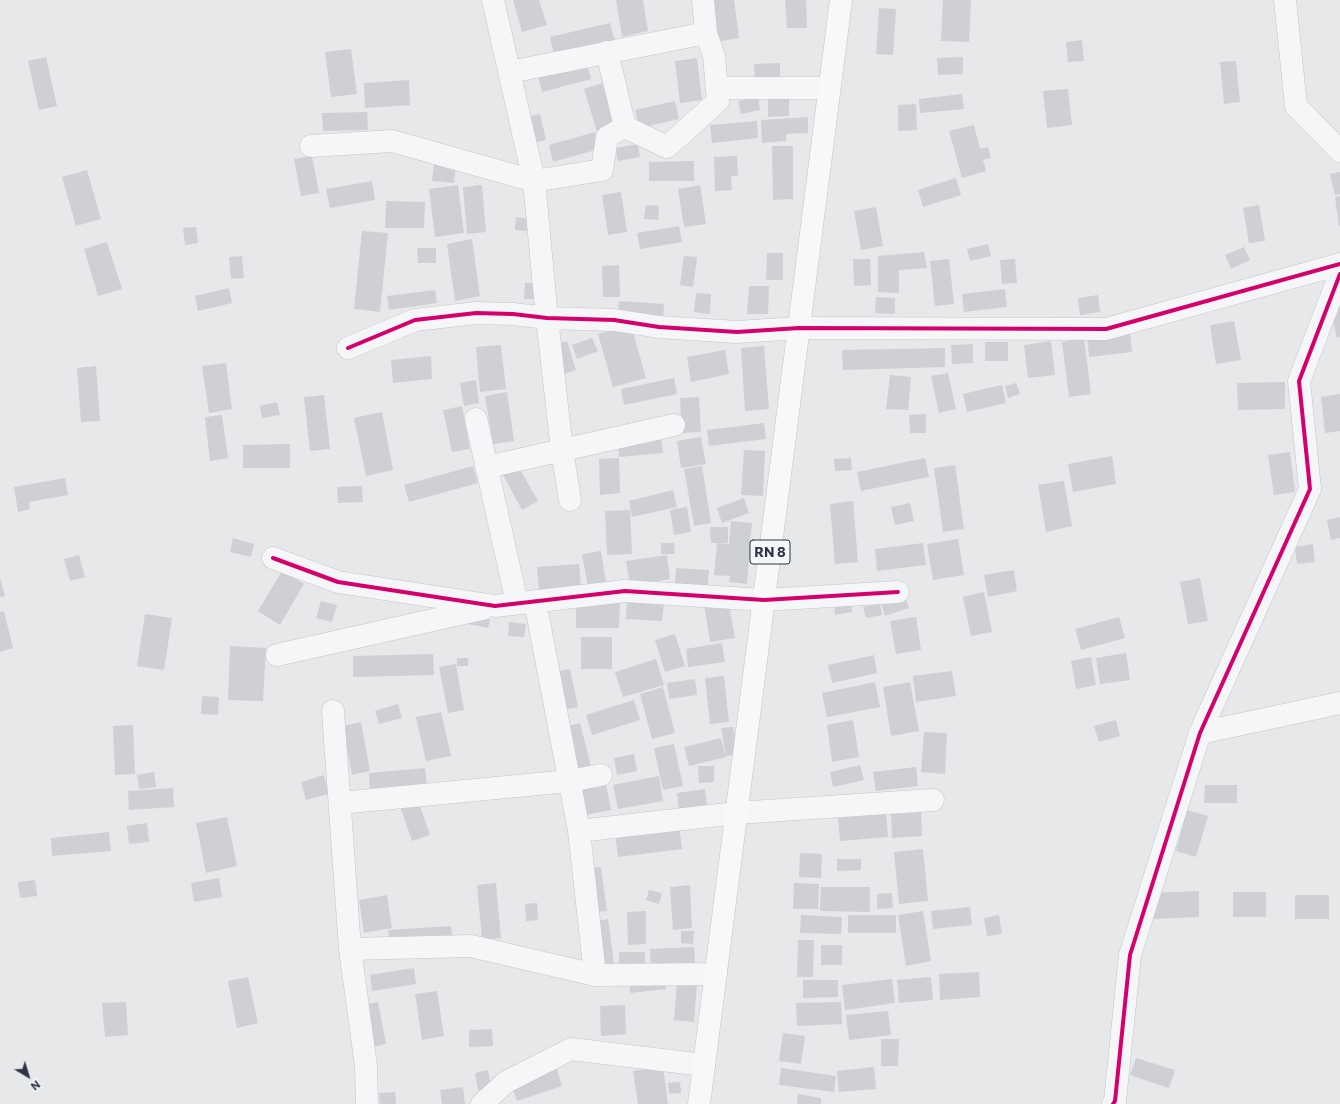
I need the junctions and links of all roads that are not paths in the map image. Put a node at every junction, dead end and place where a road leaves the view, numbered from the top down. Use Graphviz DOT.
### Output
graph roads {
  1 [pos="493,0"];
  2 [pos="703,0"];
  3 [pos="841,0"];
  4 [pos="1285,0"];
  5 [pos="706,33"];
  6 [pos="607,52"];
  7 [pos="510,72"];
  8 [pos="717,88"];
  9 [pos="830,88"];
  10 [pos="625,127"];
  11 [pos="311,146"];
  12 [pos="1340,151"];
  13 [pos="534,181"];
  14 [pos="1340,264"];
  15 [pos="1340,274"];
  16 [pos="547,318"];
  17 [pos="799,328"];
  18 [pos="348,348"];
  19 [pos="476,419"];
  20 [pos="674,425"];
  21 [pos="562,450"];
  22 [pos="487,467"];
  23 [pos="570,500"];
  24 [pos="273,558"];
  25 [pos="898,592"];
  26 [pos="764,600"];
  27 [pos="526,602"];
  28 [pos="495,606"];
  29 [pos="277,655"];
  30 [pos="1340,703"];
  31 [pos="333,711"];
  32 [pos="1200,733"];
  33 [pos="600,775"];
  34 [pos="569,781"];
  35 [pos="933,800"];
  36 [pos="340,804"];
  37 [pos="736,813"];
  38 [pos="579,831"];
  39 [pos="350,949"];
  40 [pos="595,974"];
  41 [pos="716,974"];
  42 [pos="704,1065"];
  43 [pos="367,1104"];
  44 [pos="482,1104"];
  45 [pos="699,1104"];
  46 [pos="1113,1104"];
  1 -- 7 [label="street"];
  2 -- 5 [label="street"];
  3 -- 9 [label="main road, RN 8"];
  4 -- 12 [label="street"];
  5 -- 6 [label="street"];
  5 -- 8 [label="street"];
  6 -- 7 [label="street"];
  6 -- 10 [label="street"];
  7 -- 13 [label="street"];
  8 -- 9 [label="street"];
  8 -- 10 [label="street"];
  9 -- 17 [label="main road, RN 8"];
  10 -- 13 [label="street"];
  11 -- 13 [label="street"];
  13 -- 16 [label="street"];
  14 -- 17 [label="street"];
  15 -- 32 [label="street"];
  16 -- 17 [label="street"];
  16 -- 18 [label="street"];
  16 -- 21 [label="street"];
  17 -- 26 [label="main road, RN 8"];
  19 -- 22 [label="street"];
  20 -- 21 [label="street"];
  21 -- 22 [label="street"];
  21 -- 23 [label="street"];
  22 -- 27 [label="street"];
  24 -- 28 [label="street"];
  25 -- 26 [label="street"];
  26 -- 27 [label="street"];
  26 -- 37 [label="main road, RN 8"];
  27 -- 28 [label="street"];
  27 -- 34 [label="street"];
  28 -- 29 [label="street"];
  30 -- 32 [label="street"];
  31 -- 36 [label="street"];
  32 -- 46 [label="street"];
  33 -- 34 [label="street"];
  34 -- 36 [label="street"];
  34 -- 38 [label="street"];
  35 -- 37 [label="street"];
  36 -- 39 [label="street"];
  37 -- 38 [label="street"];
  37 -- 41 [label="main road, RN 8"];
  38 -- 40 [label="street"];
  39 -- 40 [label="street"];
  39 -- 43 [label="street"];
  40 -- 41 [label="street"];
  41 -- 42 [label="main road, RN 8"];
  42 -- 44 [label="street"];
  42 -- 45 [label="main road, RN 8"];
}
